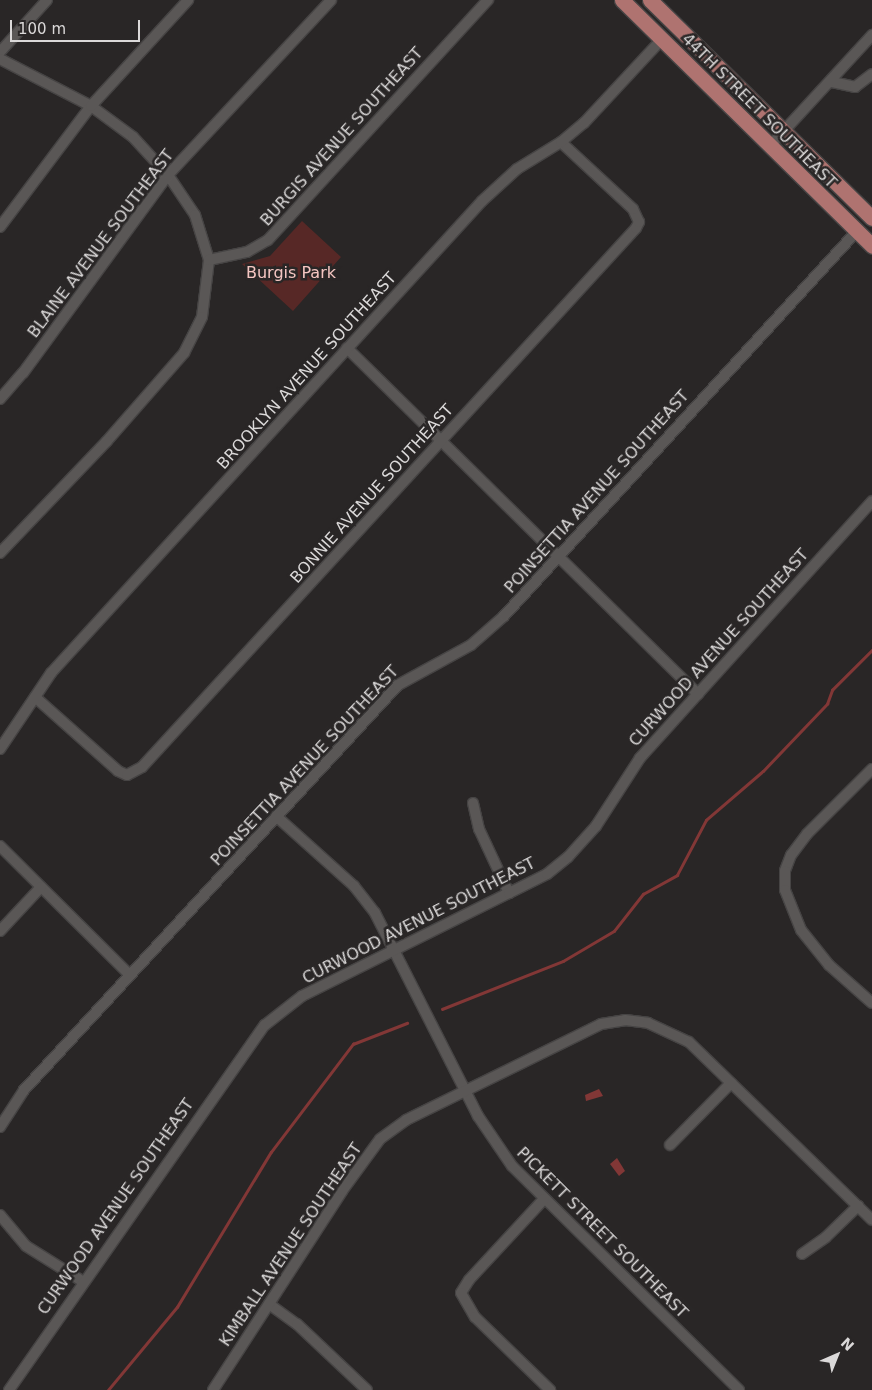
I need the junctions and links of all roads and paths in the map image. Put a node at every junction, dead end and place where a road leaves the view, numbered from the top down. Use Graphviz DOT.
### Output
graph roads {
  1 [pos="47,0"];
  2 [pos="188,0"];
  3 [pos="331,0"];
  4 [pos="488,0"];
  5 [pos="622,0"];
  6 [pos="650,0"];
  7 [pos="872,35"];
  8 [pos="662,39"];
  9 [pos="0,52"];
  10 [pos="0,59"];
  11 [pos="872,74"];
  12 [pos="832,82"];
  13 [pos="91,106"];
  14 [pos="784,131"];
  15 [pos="561,142"];
  16 [pos="770,146"];
  17 [pos="168,175"];
  18 [pos="872,218"];
  19 [pos="0,227"];
  20 [pos="872,227"];
  21 [pos="857,231"];
  22 [pos="872,246"];
  23 [pos="209,260"];
  24 [pos="347,348"];
  25 [pos="0,399"];
  26 [pos="442,439"];
  27 [pos="872,501"];
  28 [pos="0,553"];
  29 [pos="559,556"];
  30 [pos="698,694"];
  31 [pos="35,697"];
  32 [pos="0,749"];
  33 [pos="872,769"];
  34 [pos="473,803"];
  35 [pos="276,816"];
  36 [pos="0,846"];
  37 [pos="41,887"];
  38 [pos="509,893"];
  39 [pos="0,931"];
  40 [pos="395,949"];
  41 [pos="130,976"];
  42 [pos="872,1003"];
  43 [pos="731,1083"];
  44 [pos="465,1090"];
  45 [pos="0,1127"];
  46 [pos="670,1145"];
  47 [pos="544,1199"];
  48 [pos="858,1206"];
  49 [pos="0,1215"];
  50 [pos="872,1220"];
  51 [pos="802,1254"];
  52 [pos="82,1281"];
  53 [pos="269,1304"];
  54 [pos="0,1385"];
  55 [pos="8,1390"];
  56 [pos="213,1390"];
  57 [pos="367,1390"];
  58 [pos="550,1390"];
  59 [pos="739,1390"];
  1 -- 9 [label="street"];
  2 -- 13 [label="street"];
  3 -- 17 [label="street, BLAINE AVENUE SOUTHEAST"];
  4 -- 23 [label="street, BURGIS AVENUE SOUTHEAST"];
  5 -- 8 [label="main road, 44TH STREET SOUTHEAST"];
  6 -- 14 [label="main road, 44TH STREET SOUTHEAST"];
  7 -- 12 [label="street"];
  8 -- 15 [label="street, BROOKLYN AVENUE SOUTHEAST"];
  8 -- 16 [label="main road, 44TH STREET SOUTHEAST"];
  10 -- 13 [label="street"];
  11 -- 12 [label="street"];
  12 -- 14 [label="street"];
  13 -- 17 [label="street"];
  13 -- 19 [label="street"];
  14 -- 16 [label="street"];
  14 -- 18 [label="main road, 44TH STREET SOUTHEAST"];
  15 -- 24 [label="street, BROOKLYN AVENUE SOUTHEAST"];
  15 -- 26 [label="street, BONNIE AVENUE SOUTHEAST"];
  16 -- 21 [label="main road, 44TH STREET SOUTHEAST"];
  17 -- 23 [label="street"];
  17 -- 25 [label="street, BLAINE AVENUE SOUTHEAST"];
  20 -- 21 [label="main road"];
  21 -- 22 [label="main road, 44TH STREET SOUTHEAST"];
  21 -- 29 [label="street, POINSETTIA AVENUE SOUTHEAST"];
  23 -- 28 [label="street"];
  24 -- 26 [label="street"];
  24 -- 31 [label="street, BROOKLYN AVENUE SOUTHEAST"];
  26 -- 29 [label="street"];
  26 -- 31 [label="street, BONNIE AVENUE SOUTHEAST"];
  27 -- 30 [label="street, CURWOOD AVENUE SOUTHEAST"];
  29 -- 30 [label="street"];
  29 -- 35 [label="street, POINSETTIA AVENUE SOUTHEAST"];
  30 -- 38 [label="street, CURWOOD AVENUE SOUTHEAST"];
  31 -- 32 [label="street, BROOKLYN AVENUE SOUTHEAST"];
  33 -- 42 [label="street"];
  34 -- 38 [label="street"];
  35 -- 40 [label="street, PICKETT STREET SOUTHEAST"];
  35 -- 41 [label="street, POINSETTIA AVENUE SOUTHEAST"];
  36 -- 37 [label="street"];
  37 -- 39 [label="street"];
  37 -- 41 [label="street"];
  38 -- 40 [label="street, CURWOOD AVENUE SOUTHEAST"];
  40 -- 44 [label="street, PICKETT STREET SOUTHEAST"];
  40 -- 52 [label="street, CURWOOD AVENUE SOUTHEAST"];
  41 -- 45 [label="street, POINSETTIA AVENUE SOUTHEAST"];
  43 -- 44 [label="street, KIMBALL AVENUE SOUTHEAST"];
  43 -- 46 [label="street"];
  43 -- 48 [label="street"];
  44 -- 47 [label="street, PICKETT STREET SOUTHEAST"];
  44 -- 53 [label="street, KIMBALL AVENUE SOUTHEAST"];
  47 -- 58 [label="street"];
  47 -- 59 [label="street, PICKETT STREET SOUTHEAST"];
  48 -- 50 [label="street"];
  48 -- 51 [label="street"];
  49 -- 52 [label="street"];
  52 -- 55 [label="street, CURWOOD AVENUE SOUTHEAST"];
  53 -- 56 [label="street, KIMBALL AVENUE SOUTHEAST"];
  53 -- 57 [label="street"];
  54 -- 55 [label="street"];
}
